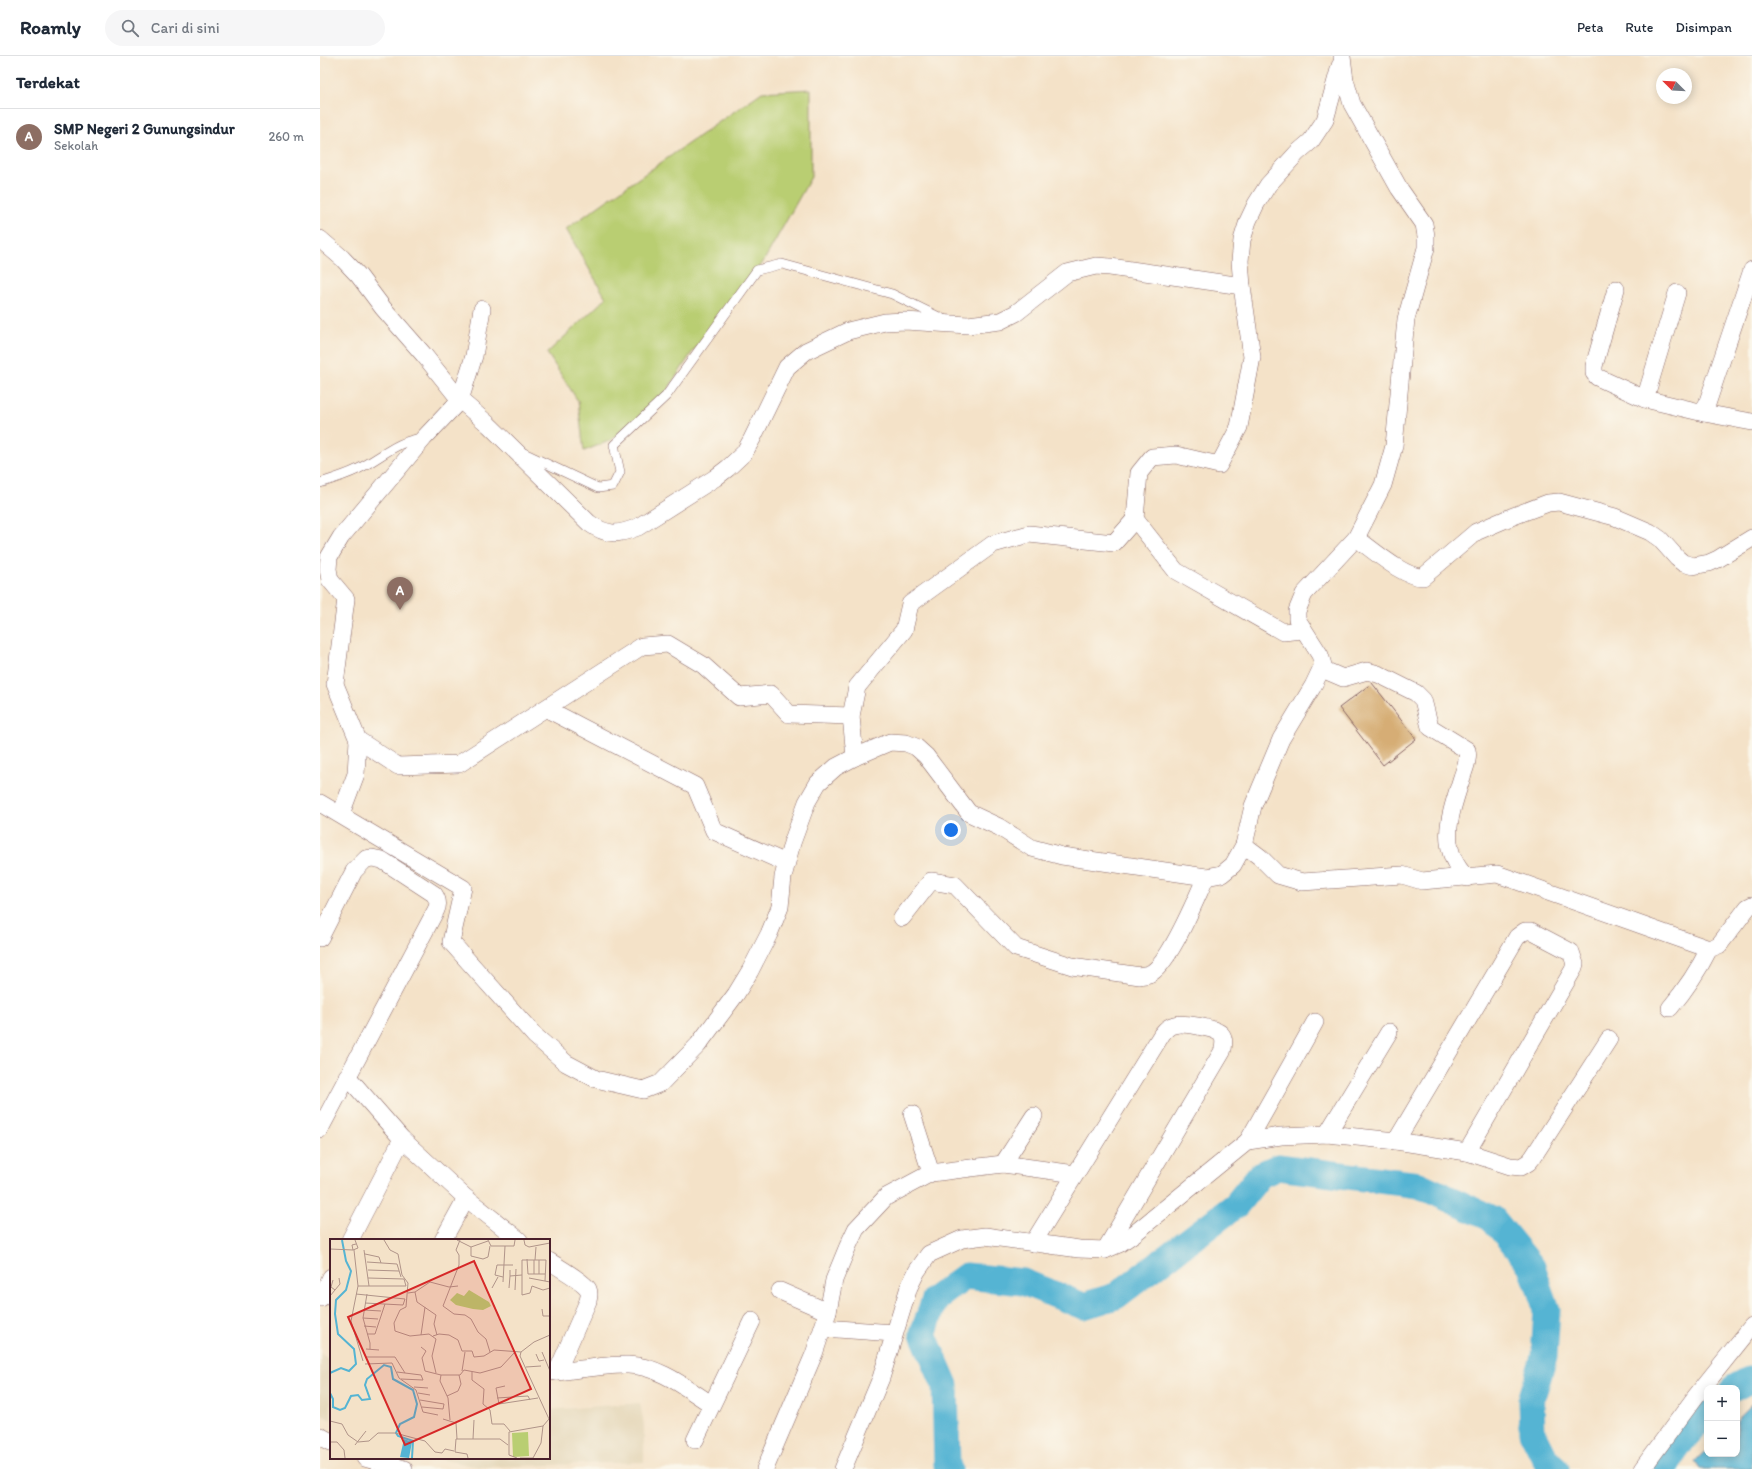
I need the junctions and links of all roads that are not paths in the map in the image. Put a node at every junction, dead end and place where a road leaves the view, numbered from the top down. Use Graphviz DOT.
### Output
graph roads {
  1 [pos="1342,57"];
  2 [pos="320,239"];
  3 [pos="1752,270"];
  4 [pos="1242,286"];
  5 [pos="1616,289"];
  6 [pos="1677,293"];
  7 [pos="482,309"];
  8 [pos="951,324"];
  9 [pos="1645,399"];
  10 [pos="460,400"];
  11 [pos="1704,413"];
  12 [pos="1752,422"];
  13 [pos="424,438"];
  14 [pos="510,446"];
  15 [pos="320,483"];
  16 [pos="1135,520"];
  17 [pos="1356,538"];
  18 [pos="1752,538"];
  19 [pos="1302,630"];
  20 [pos="1322,669"];
  21 [pos="547,709"];
  22 [pos="851,716"];
  23 [pos="358,740"];
  24 [pos="855,757"];
  25 [pos="320,803"];
  26 [pos="341,814"];
  27 [pos="1244,845"];
  28 [pos="786,863"];
  29 [pos="1206,877"];
  30 [pos="1467,878"];
  31 [pos="1752,904"];
  32 [pos="902,918"];
  33 [pos="320,938"];
  34 [pos="1709,949"];
  35 [pos="1670,1008"];
  36 [pos="1315,1022"];
  37 [pos="1389,1032"];
  38 [pos="1609,1039"];
  39 [pos="347,1076"];
  40 [pos="912,1114"];
  41 [pos="1034,1116"];
  42 [pos="320,1129"];
  43 [pos="1327,1134"];
  44 [pos="402,1139"];
  45 [pos="1248,1141"];
  46 [pos="1396,1141"];
  47 [pos="1467,1152"];
  48 [pos="1004,1164"];
  49 [pos="931,1173"];
  50 [pos="1075,1174"];
  51 [pos="466,1198"];
  52 [pos="351,1239"];
  53 [pos="444,1239"];
  54 [pos="518,1239"];
  55 [pos="1033,1243"];
  56 [pos="1105,1250"];
  57 [pos="550,1262"];
  58 [pos="330,1279"];
  59 [pos="780,1291"];
  60 [pos="320,1298"];
  61 [pos="330,1305"];
  62 [pos="828,1312"];
  63 [pos="752,1321"];
  64 [pos="1752,1326"];
  65 [pos="823,1328"];
  66 [pos="894,1333"];
  67 [pos="553,1372"];
  68 [pos="711,1404"];
  69 [pos="320,1436"];
  70 [pos="695,1440"];
  71 [pos="330,1441"];
  72 [pos="369,1459"];
  73 [pos="404,1469"];
  74 [pos="765,1469"];
  75 [pos="843,1469"];
  76 [pos="1642,1469"];
  1 -- 4 [label="street"];
  1 -- 17 [label="street"];
  2 -- 10 [label="street"];
  3 -- 11 [label="street"];
  4 -- 8 [label="street"];
  4 -- 16 [label="street"];
  5 -- 9 [label="street"];
  6 -- 9 [label="street"];
  7 -- 10 [label="street"];
  8 -- 14 [label="street"];
  8 -- 14 [label="lane"];
  9 -- 11 [label="street"];
  10 -- 13 [label="street"];
  10 -- 14 [label="street"];
  11 -- 12 [label="street"];
  13 -- 15 [label="lane"];
  13 -- 23 [label="street"];
  16 -- 19 [label="street"];
  16 -- 22 [label="street"];
  17 -- 18 [label="street"];
  17 -- 19 [label="street"];
  19 -- 20 [label="street"];
  20 -- 27 [label="street"];
  20 -- 30 [label="street"];
  21 -- 22 [label="street"];
  21 -- 23 [label="street"];
  21 -- 28 [label="street"];
  22 -- 24 [label="street"];
  23 -- 26 [label="street"];
  24 -- 28 [label="street"];
  24 -- 29 [label="street"];
  25 -- 26 [label="street"];
  26 -- 28 [label="street"];
  27 -- 29 [label="street"];
  27 -- 30 [label="street"];
  29 -- 32 [label="street"];
  30 -- 34 [label="street"];
  31 -- 34 [label="street"];
  33 -- 39 [label="street"];
  34 -- 35 [label="street"];
  36 -- 45 [label="street"];
  37 -- 43 [label="street"];
  38 -- 47 [label="street"];
  39 -- 42 [label="street"];
  39 -- 44 [label="street"];
  40 -- 49 [label="street"];
  41 -- 48 [label="street"];
  43 -- 45 [label="street"];
  43 -- 46 [label="street"];
  44 -- 51 [label="street"];
  44 -- 52 [label="street"];
  45 -- 56 [label="street"];
  46 -- 47 [label="street"];
  46 -- 47 [label="street"];
  48 -- 49 [label="street"];
  48 -- 50 [label="street"];
  49 -- 62 [label="street"];
  50 -- 55 [label="street"];
  50 -- 56 [label="street"];
  51 -- 53 [label="street"];
  51 -- 54 [label="street"];
  55 -- 56 [label="street"];
  55 -- 66 [label="street"];
  57 -- 67 [label="street"];
  58 -- 60 [label="street"];
  59 -- 62 [label="street"];
  60 -- 61 [label="street"];
  62 -- 65 [label="street"];
  63 -- 68 [label="street"];
  64 -- 76 [label="street"];
  65 -- 66 [label="street"];
  65 -- 74 [label="street"];
  66 -- 75 [label="street"];
  67 -- 68 [label="street"];
  68 -- 70 [label="street"];
  69 -- 71 [label="street"];
  72 -- 73 [label="street"];
}
